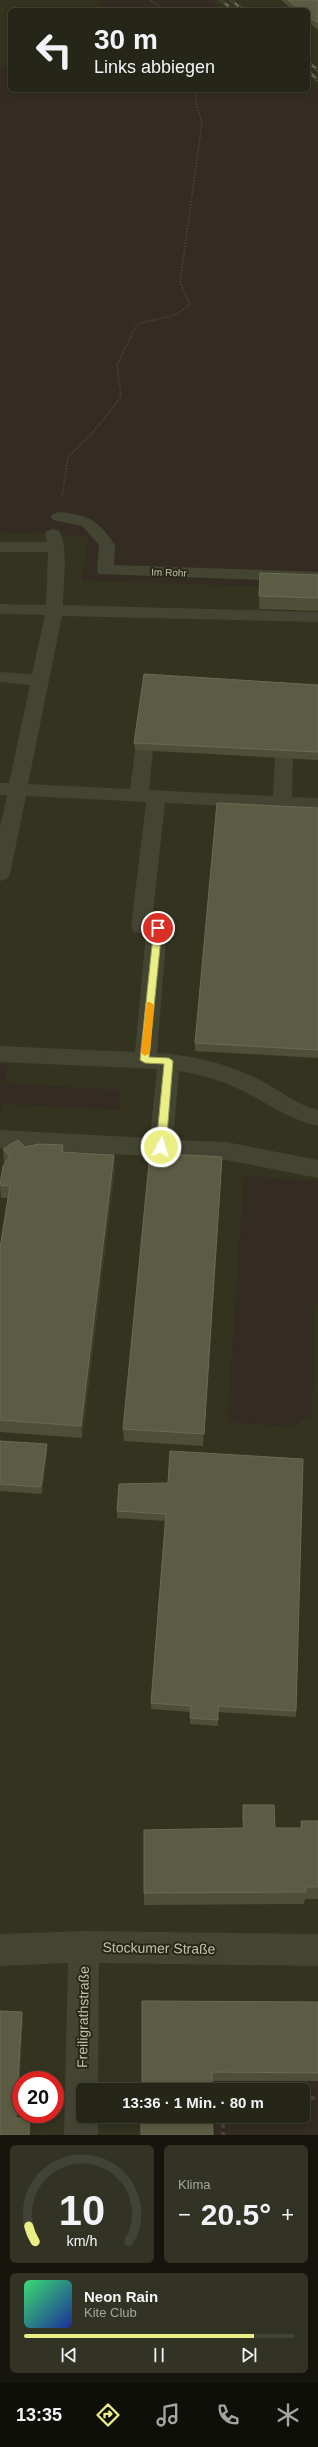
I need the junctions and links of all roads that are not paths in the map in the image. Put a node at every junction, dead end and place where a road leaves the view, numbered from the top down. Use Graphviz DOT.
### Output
graph roads {
  1 [pos="58,517"];
  2 [pos="0,547"];
  3 [pos="318,577"];
  4 [pos="0,609"];
  5 [pos="54,611"];
  6 [pos="318,617"];
  7 [pos="0,677"];
  8 [pos="40,680"];
  9 [pos="144,751"];
  10 [pos="284,758"];
  11 [pos="9,789"];
  12 [pos="147,796"];
  13 [pos="282,803"];
  14 [pos="318,804"];
  15 [pos="0,874"];
  16 [pos="0,1054"];
  17 [pos="145,1060"];
  18 [pos="169,1061"];
  19 [pos="318,1118"];
  20 [pos="0,1139"];
  21 [pos="161,1147"];
  22 [pos="318,1169"];
  23 [pos="84,1947"];
  24 [pos="0,1950"];
  25 [pos="318,1950"];
  26 [pos="81,2135"];
  1 -- 3 [label="street, Im Rohr"];
  2 -- 5 [label="street"];
  4 -- 5 [label="street"];
  5 -- 6 [label="street"];
  5 -- 8 [label="street"];
  7 -- 8 [label="street"];
  8 -- 11 [label="street"];
  9 -- 12 [label="street"];
  10 -- 13 [label="street"];
  11 -- 12 [label="street"];
  11 -- 15 [label="street"];
  12 -- 13 [label="street"];
  12 -- 17 [label="street"];
  13 -- 14 [label="street"];
  16 -- 17 [label="street"];
  17 -- 18 [label="street"];
  18 -- 19 [label="street"];
  18 -- 21 [label="street"];
  20 -- 21 [label="street"];
  21 -- 22 [label="street"];
  23 -- 24 [label="street, Stockumer Straße"];
  23 -- 25 [label="street, Stockumer Straße"];
  23 -- 26 [label="street, Freiligrathstraße"];
}
